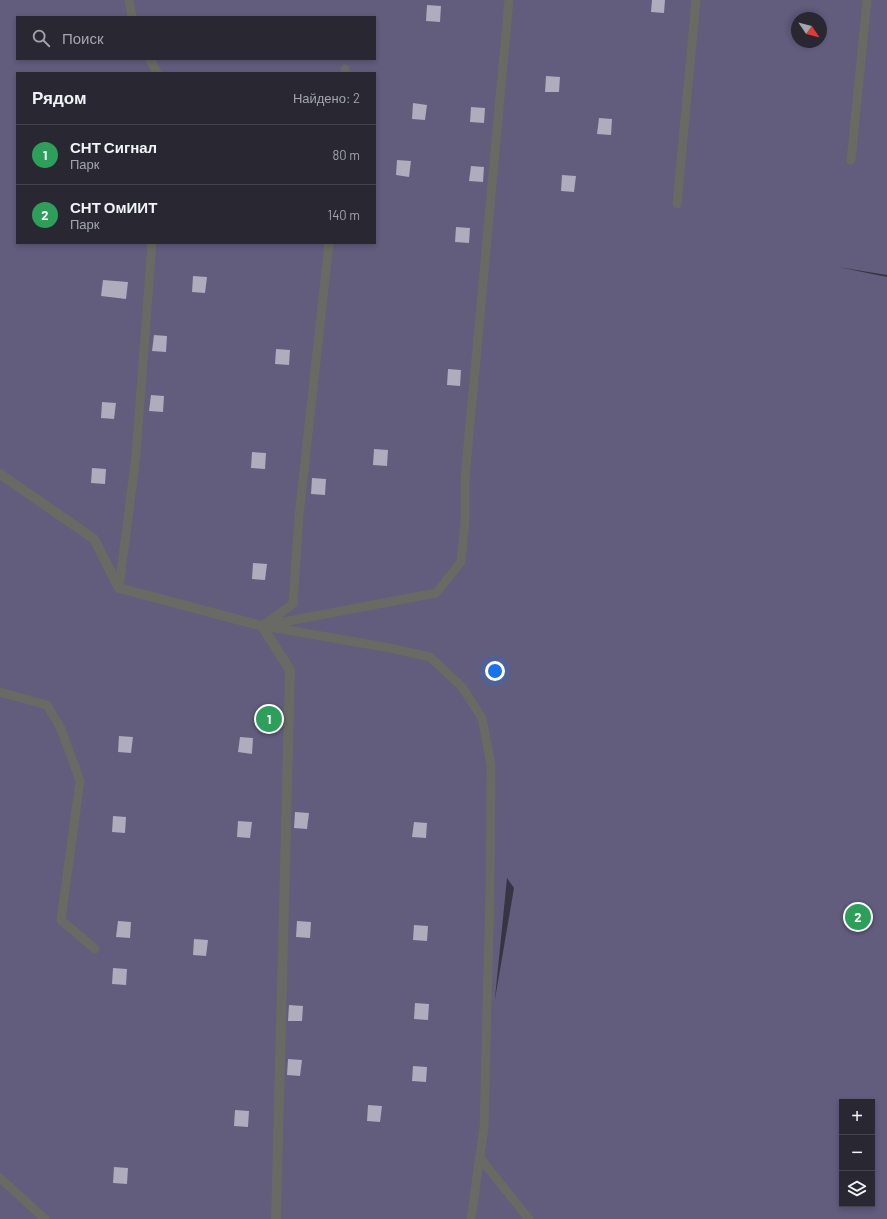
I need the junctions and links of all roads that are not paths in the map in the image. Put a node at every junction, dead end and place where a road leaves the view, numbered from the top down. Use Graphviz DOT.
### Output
graph roads {
  1 [pos="129,0"];
  2 [pos="509,0"];
  3 [pos="696,0"];
  4 [pos="867,0"];
  5 [pos="132,16"];
  6 [pos="150,60"];
  7 [pos="156,72"];
  8 [pos="851,160"];
  9 [pos="677,204"];
  10 [pos="152,244"];
  11 [pos="329,244"];
  12 [pos="0,474"];
  13 [pos="119,588"];
  14 [pos="262,626"];
  15 [pos="0,692"];
  16 [pos="95,949"];
  17 [pos="480,1158"];
  18 [pos="0,1178"];
  19 [pos="44,1219"];
  20 [pos="276,1219"];
  21 [pos="471,1219"];
  22 [pos="529,1219"];
  1 -- 5 [label="lane"];
  2 -- 14 [label="lane"];
  3 -- 9 [label="lane"];
  4 -- 8 [label="lane"];
  6 -- 7 [label="lane"];
  10 -- 13 [label="lane"];
  11 -- 14 [label="lane"];
  12 -- 13 [label="street"];
  13 -- 14 [label="street"];
  14 -- 17 [label="lane"];
  14 -- 20 [label="street"];
  15 -- 16 [label="lane"];
  17 -- 21 [label="lane"];
  17 -- 22 [label="lane"];
  18 -- 19 [label="lane"];
}
